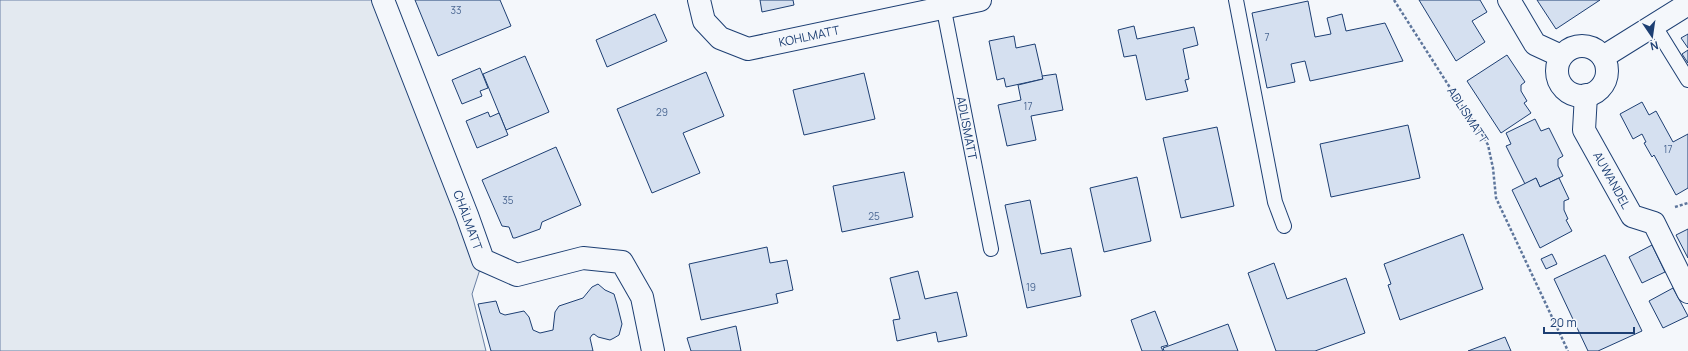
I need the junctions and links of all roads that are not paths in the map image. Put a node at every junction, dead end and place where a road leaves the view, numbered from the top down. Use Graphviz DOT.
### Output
graph roads {
  1 [pos="383,0"];
  2 [pos="699,0"];
  3 [pos="980,0"];
  4 [pos="1236,0"];
  5 [pos="1509,0"];
  6 [pos="943,4"];
  7 [pos="1688,4"];
  8 [pos="1654,25"];
  9 [pos="1561,56"];
  10 [pos="1603,57"];
  11 [pos="1688,80"];
  12 [pos="1586,95"];
  13 [pos="1284,226"];
  14 [pos="991,249"];
  15 [pos="1688,292"];
  16 [pos="653,351"];
  1 -- 16 [label="street, CHÄLMATT"];
  2 -- 6 [label="street, KOHLMATT"];
  3 -- 6 [label="street"];
  4 -- 13 [label="lane"];
  5 -- 9 [label="street"];
  6 -- 14 [label="lane, ADLISMATT"];
  7 -- 8 [label="street"];
  8 -- 10 [label="street"];
  8 -- 11 [label="lane"];
  9 -- 10 [label="street"];
  9 -- 12 [label="street"];
  10 -- 12 [label="street"];
  12 -- 15 [label="street, AUWANDEL"];
}
